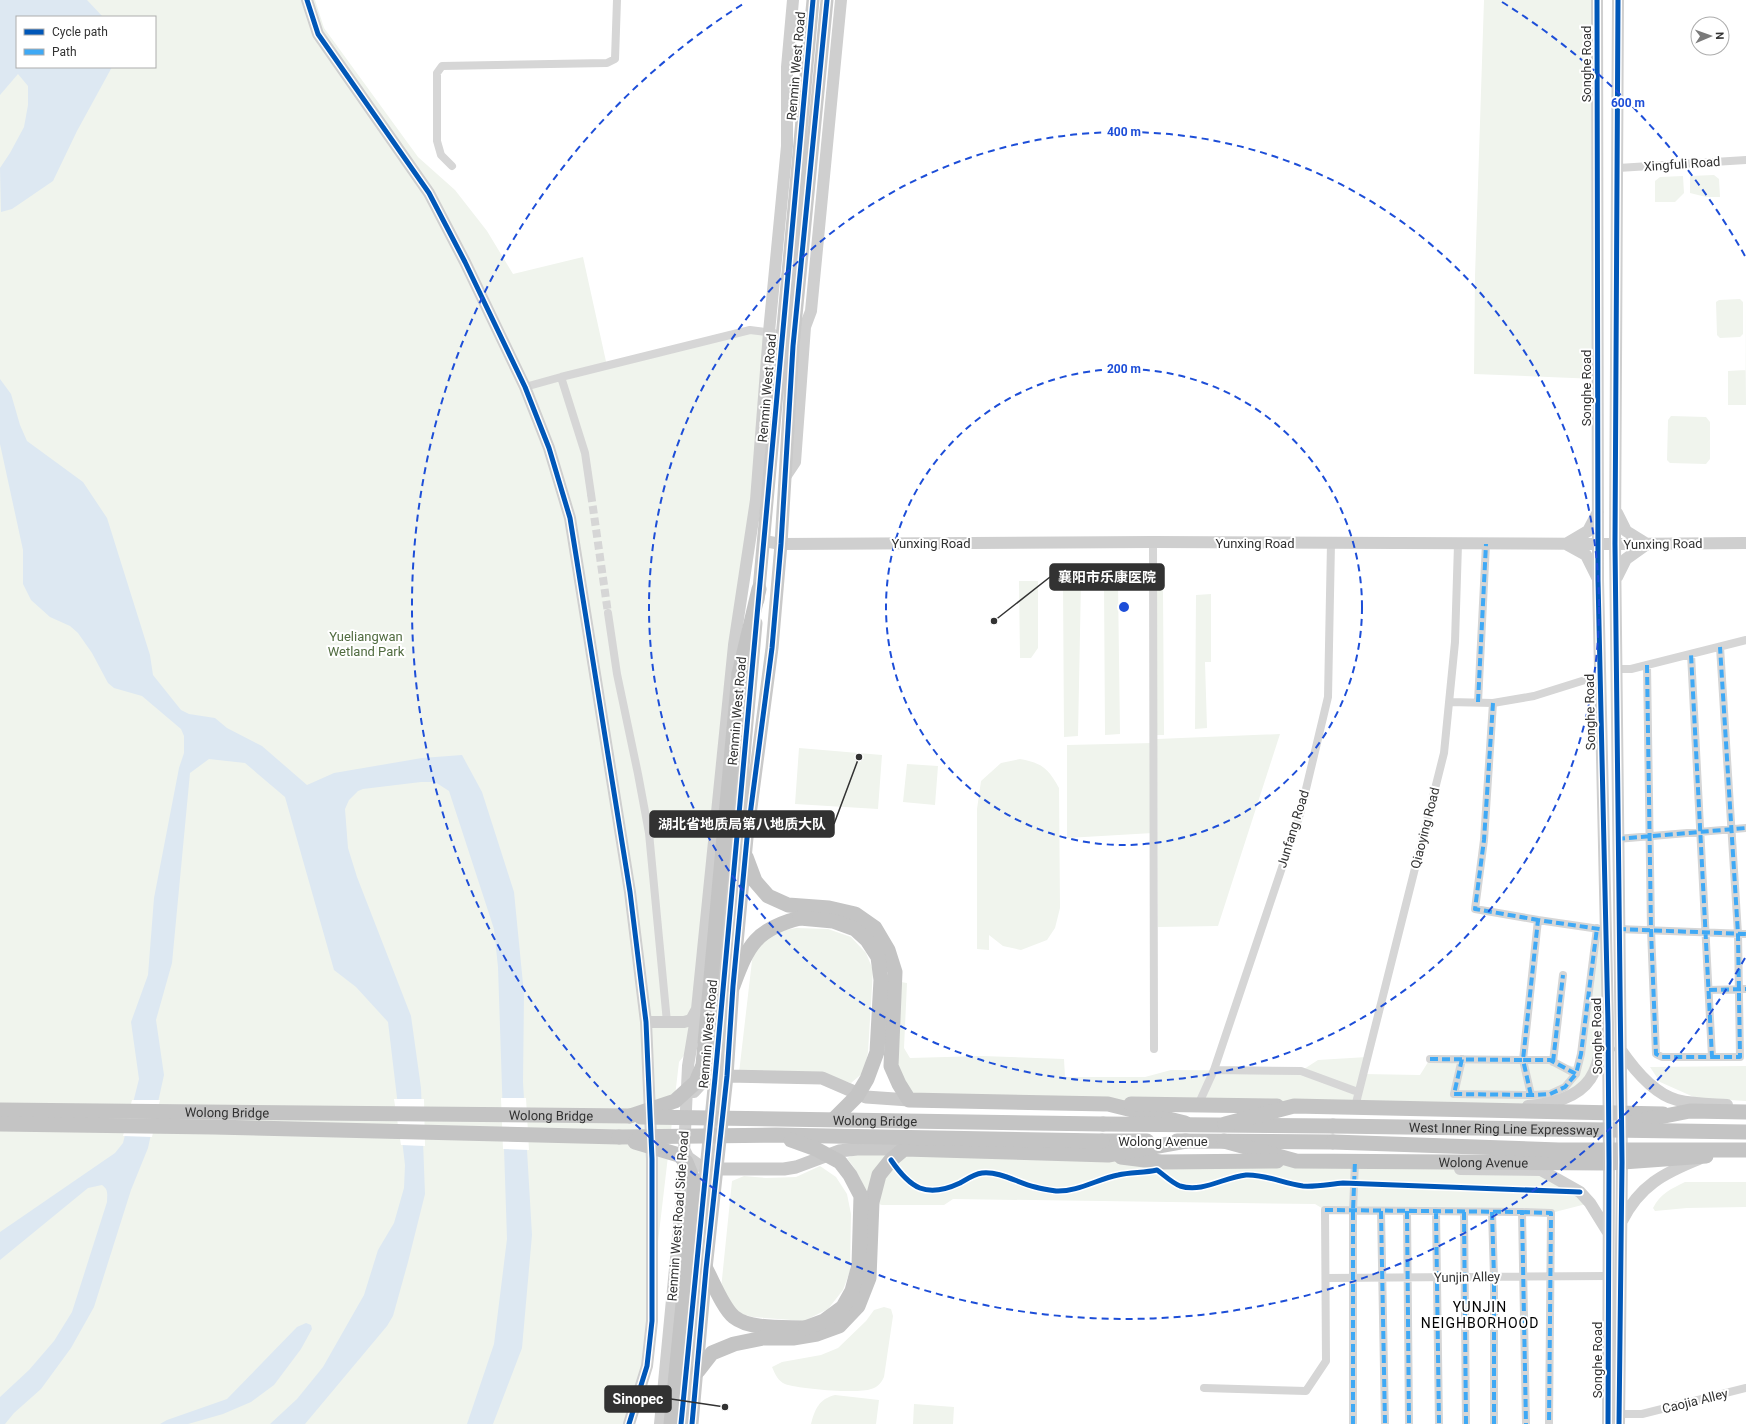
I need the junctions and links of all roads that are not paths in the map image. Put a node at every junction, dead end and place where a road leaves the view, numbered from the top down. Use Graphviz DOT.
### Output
graph roads {
  1 [pos="307,0"];
  2 [pos="617,0"];
  3 [pos="793,0"];
  4 [pos="813,0"];
  5 [pos="827,0"];
  6 [pos="841,0"];
  7 [pos="1597,0"];
  8 [pos="1618,0"];
  9 [pos="787,67"];
  10 [pos="807,68"];
  11 [pos="1746,160"];
  12 [pos="452,166"];
  13 [pos="1618,168"];
  14 [pos="769,332"];
  15 [pos="783,334"];
  16 [pos="561,377"];
  17 [pos="525,387"];
  18 [pos="785,477"];
  19 [pos="590,494"];
  20 [pos="1615,509"];
  21 [pos="1598,511"];
  22 [pos="764,541"];
  23 [pos="1153,542"];
  24 [pos="1331,543"];
  25 [pos="1746,543"];
  26 [pos="781,544"];
  27 [pos="1458,544"];
  28 [pos="1486,544"];
  29 [pos="1566,544"];
  30 [pos="1598,544"];
  31 [pos="1615,544"];
  32 [pos="1647,544"];
  33 [pos="1598,580"];
  34 [pos="1615,580"];
  35 [pos="759,589"];
  36 [pos="608,613"];
  37 [pos="1746,640"];
  38 [pos="734,645"];
  39 [pos="1720,647"];
  40 [pos="1691,654"];
  41 [pos="1646,665"];
  42 [pos="1616,669"];
  43 [pos="1601,675"];
  44 [pos="1449,702"];
  45 [pos="1478,702"];
  46 [pos="1493,703"];
  47 [pos="1746,828"];
  48 [pos="1731,830"];
  49 [pos="1700,833"];
  50 [pos="1649,837"];
  51 [pos="1617,839"];
  52 [pos="746,857"];
  53 [pos="1538,920"];
  54 [pos="1607,929"];
  55 [pos="1651,930"];
  56 [pos="1706,932"];
  57 [pos="1742,934"];
  58 [pos="1563,975"];
  59 [pos="733,986"];
  60 [pos="1742,989"];
  61 [pos="1709,990"];
  62 [pos="697,1009"];
  63 [pos="646,1022"];
  64 [pos="667,1022"];
  65 [pos="684,1022"];
  66 [pos="1608,1024"];
  67 [pos="692,1045"];
  68 [pos="1154,1049"];
  69 [pos="1620,1049"];
  70 [pos="1712,1057"];
  71 [pos="1743,1057"];
  72 [pos="1430,1059"];
  73 [pos="1462,1059"];
  74 [pos="1523,1060"];
  75 [pos="1553,1062"];
  76 [pos="716,1068"];
  77 [pos="1214,1070"];
  78 [pos="1576,1074"];
  79 [pos="727,1076"];
  80 [pos="1531,1095"];
  81 [pos="1356,1099"];
  82 [pos="909,1100"];
  83 [pos="686,1103"];
  84 [pos="1199,1103"];
  85 [pos="1108,1104"];
  86 [pos="1294,1106"];
  87 [pos="1746,1106"];
  88 [pos="0,1110"];
  89 [pos="1501,1110"];
  90 [pos="1615,1111"];
  91 [pos="1746,1112"];
  92 [pos="630,1116"];
  93 [pos="1746,1118"];
  94 [pos="834,1119"];
  95 [pos="1185,1123"];
  96 [pos="0,1124"];
  97 [pos="1103,1124"];
  98 [pos="1225,1124"];
  99 [pos="1333,1126"];
  100 [pos="1559,1130"];
  101 [pos="1746,1132"];
  102 [pos="776,1135"];
  103 [pos="619,1137"];
  104 [pos="1102,1141"];
  105 [pos="1186,1141"];
  106 [pos="1224,1141"];
  107 [pos="1333,1142"];
  108 [pos="684,1148"];
  109 [pos="904,1149"];
  110 [pos="1559,1150"];
  111 [pos="1746,1150"];
  112 [pos="1728,1154"];
  113 [pos="1108,1155"];
  114 [pos="1746,1155"];
  115 [pos="1746,1160"];
  116 [pos="1296,1161"];
  117 [pos="1355,1161"];
  118 [pos="1413,1162"];
  119 [pos="1616,1163"];
  120 [pos="712,1170"];
  121 [pos="1353,1211"];
  122 [pos="1382,1211"];
  123 [pos="1406,1212"];
  124 [pos="1436,1212"];
  125 [pos="1464,1212"];
  126 [pos="1492,1212"];
  127 [pos="1522,1212"];
  128 [pos="1620,1224"];
  129 [pos="1608,1232"];
  130 [pos="706,1269"];
  131 [pos="1550,1276"];
  132 [pos="1608,1276"];
  133 [pos="1438,1277"];
  134 [pos="1464,1277"];
  135 [pos="1494,1277"];
  136 [pos="1524,1277"];
  137 [pos="1326,1278"];
  138 [pos="1353,1278"];
  139 [pos="1383,1278"];
  140 [pos="1408,1278"];
  141 [pos="698,1371"];
  142 [pos="1204,1388"];
  143 [pos="1746,1388"];
  144 [pos="1620,1419"];
  145 [pos="629,1424"];
  146 [pos="660,1424"];
  147 [pos="671,1424"];
  148 [pos="681,1424"];
  149 [pos="692,1424"];
  150 [pos="1353,1424"];
  151 [pos="1385,1424"];
  152 [pos="1409,1424"];
  153 [pos="1439,1424"];
  154 [pos="1466,1424"];
  155 [pos="1494,1424"];
  156 [pos="1526,1424"];
  157 [pos="1548,1424"];
  158 [pos="1608,1424"];
  1 -- 17 [label="main road"];
  2 -- 12 [label="street"];
  3 -- 9 [label="main road"];
  4 -- 10 [label="main road, Renmin West Road"];
  5 -- 18 [label="main road"];
  6 -- 18 [label="main road"];
  7 -- 21 [label="main road, Songhe Road"];
  8 -- 13 [label="main road, Songhe Road"];
  9 -- 10 [label="main road"];
  9 -- 14 [label="main road"];
  10 -- 15 [label="main road, Renmin West Road"];
  11 -- 13 [label="street, Xingfuli Road"];
  13 -- 20 [label="main road, Songhe Road"];
  14 -- 15 [label="street"];
  14 -- 16 [label="street"];
  14 -- 38 [label="main road"];
  15 -- 22 [label="main road, Renmin West Road"];
  16 -- 17 [label="street"];
  16 -- 19 [label="street"];
  17 -- 63 [label="main road"];
  18 -- 26 [label="main road"];
  20 -- 31 [label="main road, Songhe Road"];
  20 -- 32 [label="main road"];
  21 -- 29 [label="main road"];
  21 -- 30 [label="main road, Songhe Road"];
  22 -- 26 [label="main road, Yunxing Road"];
  22 -- 35 [label="main road, Renmin West Road"];
  23 -- 24 [label="main road, Yunxing Road"];
  23 -- 26 [label="main road, Yunxing Road"];
  23 -- 68 [label="street"];
  24 -- 27 [label="main road, Yunxing Road"];
  24 -- 77 [label="street, Junfang Road"];
  25 -- 32 [label="main road, Yunxing Road"];
  26 -- 52 [label="main road"];
  27 -- 28 [label="main road, Yunxing Road"];
  27 -- 44 [label="street, Qiaoying Road"];
  28 -- 29 [label="main road, Yunxing Road"];
  28 -- 45 [label="street"];
  29 -- 30 [label="main road, Yunxing Road"];
  29 -- 33 [label="main road"];
  30 -- 31 [label="main road, Yunxing Road"];
  30 -- 33 [label="main road, Songhe Road"];
  31 -- 32 [label="main road, Yunxing Road"];
  31 -- 34 [label="main road, Songhe Road"];
  32 -- 34 [label="main road"];
  33 -- 43 [label="main road, Songhe Road"];
  34 -- 42 [label="main road, Songhe Road"];
  35 -- 38 [label="main road, Renmin West Road Side Road"];
  35 -- 76 [label="main road, Renmin West Road"];
  35 -- 92 [label="highway, bridge"];
  36 -- 64 [label="street"];
  37 -- 39 [label="street"];
  38 -- 62 [label="main road, Renmin West Road Side Road"];
  39 -- 40 [label="street"];
  39 -- 48 [label="street"];
  40 -- 41 [label="street"];
  40 -- 49 [label="street"];
  41 -- 42 [label="street"];
  41 -- 50 [label="street"];
  42 -- 51 [label="main road, Songhe Road"];
  43 -- 46 [label="street"];
  43 -- 54 [label="main road, Songhe Road"];
  44 -- 45 [label="street"];
  44 -- 81 [label="street, Qiaoying Road"];
  45 -- 46 [label="street"];
  46 -- 53 [label="street"];
  47 -- 48 [label="street"];
  48 -- 49 [label="street"];
  48 -- 57 [label="street"];
  49 -- 50 [label="street"];
  49 -- 56 [label="street"];
  50 -- 51 [label="street"];
  50 -- 55 [label="street"];
  51 -- 54 [label="main road, Songhe Road"];
  52 -- 59 [label="main road"];
  52 -- 82 [label="highway"];
  53 -- 54 [label="street"];
  53 -- 74 [label="street"];
  54 -- 55 [label="street"];
  54 -- 66 [label="main road, Songhe Road"];
  54 -- 69 [label="main road, Songhe Road"];
  54 -- 78 [label="street"];
  55 -- 56 [label="street"];
  55 -- 70 [label="street"];
  56 -- 57 [label="street"];
  56 -- 61 [label="street"];
  57 -- 60 [label="street"];
  58 -- 75 [label="street"];
  59 -- 79 [label="main road"];
  59 -- 94 [label="highway, bridge"];
  60 -- 61 [label="street"];
  60 -- 71 [label="street"];
  61 -- 70 [label="street"];
  62 -- 65 [label="main road"];
  62 -- 67 [label="main road, Renmin West Road Side Road"];
  63 -- 64 [label="main road"];
  63 -- 145 [label="main road"];
  64 -- 65 [label="main road"];
  65 -- 67 [label="main road"];
  66 -- 89 [label="main road"];
  66 -- 90 [label="main road, Songhe Road"];
  67 -- 83 [label="main road, Renmin West Road Side Road"];
  69 -- 87 [label="main road"];
  69 -- 90 [label="main road, Songhe Road"];
  70 -- 71 [label="street"];
  72 -- 73 [label="street"];
  73 -- 74 [label="street"];
  73 -- 80 [label="street"];
  74 -- 75 [label="street"];
  74 -- 80 [label="street"];
  75 -- 78 [label="street"];
  76 -- 83 [label="main road"];
  76 -- 120 [label="main road, Renmin West Road"];
  77 -- 81 [label="street"];
  77 -- 84 [label="street, Junfang Road"];
  78 -- 80 [label="street"];
  79 -- 82 [label="main road"];
  79 -- 120 [label="main road"];
  81 -- 86 [label="highway, Wolong Avenue"];
  81 -- 89 [label="highway, Wolong Avenue"];
  82 -- 85 [label="highway"];
  83 -- 108 [label="main road, Renmin West Road Side Road"];
  84 -- 85 [label="highway"];
  84 -- 86 [label="highway"];
  85 -- 95 [label="highway"];
  86 -- 98 [label="highway, Wolong Avenue"];
  88 -- 92 [label="highway, Wolong Bridge"];
  89 -- 90 [label="highway, Wolong Avenue"];
  90 -- 93 [label="highway, Wolong Avenue"];
  90 -- 119 [label="main road, Songhe Road"];
  91 -- 100 [label="highway, bridge"];
  92 -- 94 [label="highway, Wolong Bridge, bridge"];
  94 -- 97 [label="highway, Wolong Bridge, bridge"];
  95 -- 97 [label="highway, Wolong Avenue"];
  95 -- 98 [label="highway, Wolong Avenue"];
  96 -- 103 [label="highway, Wolong Bridge"];
  98 -- 99 [label="highway, Wolong Avenue"];
  99 -- 100 [label="highway, West Inner Ring Line Expressway, bridge"];
  100 -- 101 [label="highway, West Inner Ring Line Expressway, bridge"];
  102 -- 103 [label="highway, Wolong Bridge, bridge"];
  102 -- 104 [label="highway, Wolong Bridge, bridge"];
  102 -- 130 [label="highway, bridge"];
  103 -- 147 [label="highway, bridge"];
  104 -- 105 [label="highway, Wolong Avenue"];
  105 -- 106 [label="highway, Wolong Avenue"];
  105 -- 113 [label="highway"];
  106 -- 107 [label="highway, Wolong Avenue"];
  106 -- 116 [label="highway, Wolong Avenue"];
  107 -- 110 [label="highway, West Inner Ring Line Expressway, bridge"];
  108 -- 120 [label="main road"];
  108 -- 146 [label="main road, Renmin West Road Side Road"];
  109 -- 113 [label="highway"];
  109 -- 120 [label="main road"];
  109 -- 141 [label="highway"];
  110 -- 111 [label="highway, West Inner Ring Line Expressway, bridge"];
  110 -- 115 [label="highway, bridge"];
  112 -- 114 [label="highway, Wolong Avenue"];
  112 -- 119 [label="highway, Wolong Avenue"];
  112 -- 128 [label="main road"];
  113 -- 116 [label="highway"];
  116 -- 117 [label="highway, Wolong Avenue"];
  117 -- 118 [label="highway, Wolong Avenue"];
  117 -- 121 [label="street"];
  118 -- 119 [label="highway, Wolong Avenue"];
  118 -- 129 [label="main road"];
  119 -- 128 [label="main road, Songhe Road"];
  119 -- 129 [label="main road, Songhe Road"];
  120 -- 130 [label="main road"];
  120 -- 148 [label="main road, Renmin West Road"];
  121 -- 122 [label="street"];
  121 -- 137 [label="street"];
  121 -- 138 [label="street"];
  122 -- 123 [label="street"];
  122 -- 139 [label="street"];
  123 -- 124 [label="street"];
  123 -- 140 [label="street"];
  124 -- 125 [label="street"];
  124 -- 133 [label="street"];
  125 -- 126 [label="street"];
  125 -- 134 [label="street"];
  126 -- 127 [label="street"];
  126 -- 135 [label="street"];
  127 -- 131 [label="street"];
  127 -- 136 [label="street"];
  128 -- 144 [label="main road, Songhe Road"];
  129 -- 132 [label="main road, Songhe Road"];
  130 -- 141 [label="main road"];
  131 -- 132 [label="street, Yunjin Alley"];
  131 -- 136 [label="street, Yunjin Alley"];
  131 -- 157 [label="street"];
  132 -- 158 [label="main road, Songhe Road"];
  133 -- 134 [label="street, Yunjin Alley"];
  133 -- 140 [label="street, Yunjin Alley"];
  133 -- 153 [label="street"];
  134 -- 135 [label="street, Yunjin Alley"];
  134 -- 154 [label="street"];
  135 -- 136 [label="street, Yunjin Alley"];
  135 -- 155 [label="street"];
  136 -- 156 [label="street"];
  137 -- 138 [label="street, Yunjin Alley"];
  137 -- 142 [label="street"];
  138 -- 139 [label="street, Yunjin Alley"];
  138 -- 150 [label="street"];
  139 -- 140 [label="street, Yunjin Alley"];
  139 -- 151 [label="street"];
  140 -- 152 [label="street"];
  141 -- 149 [label="main road"];
  143 -- 144 [label="street, Caojia Alley"];
}
